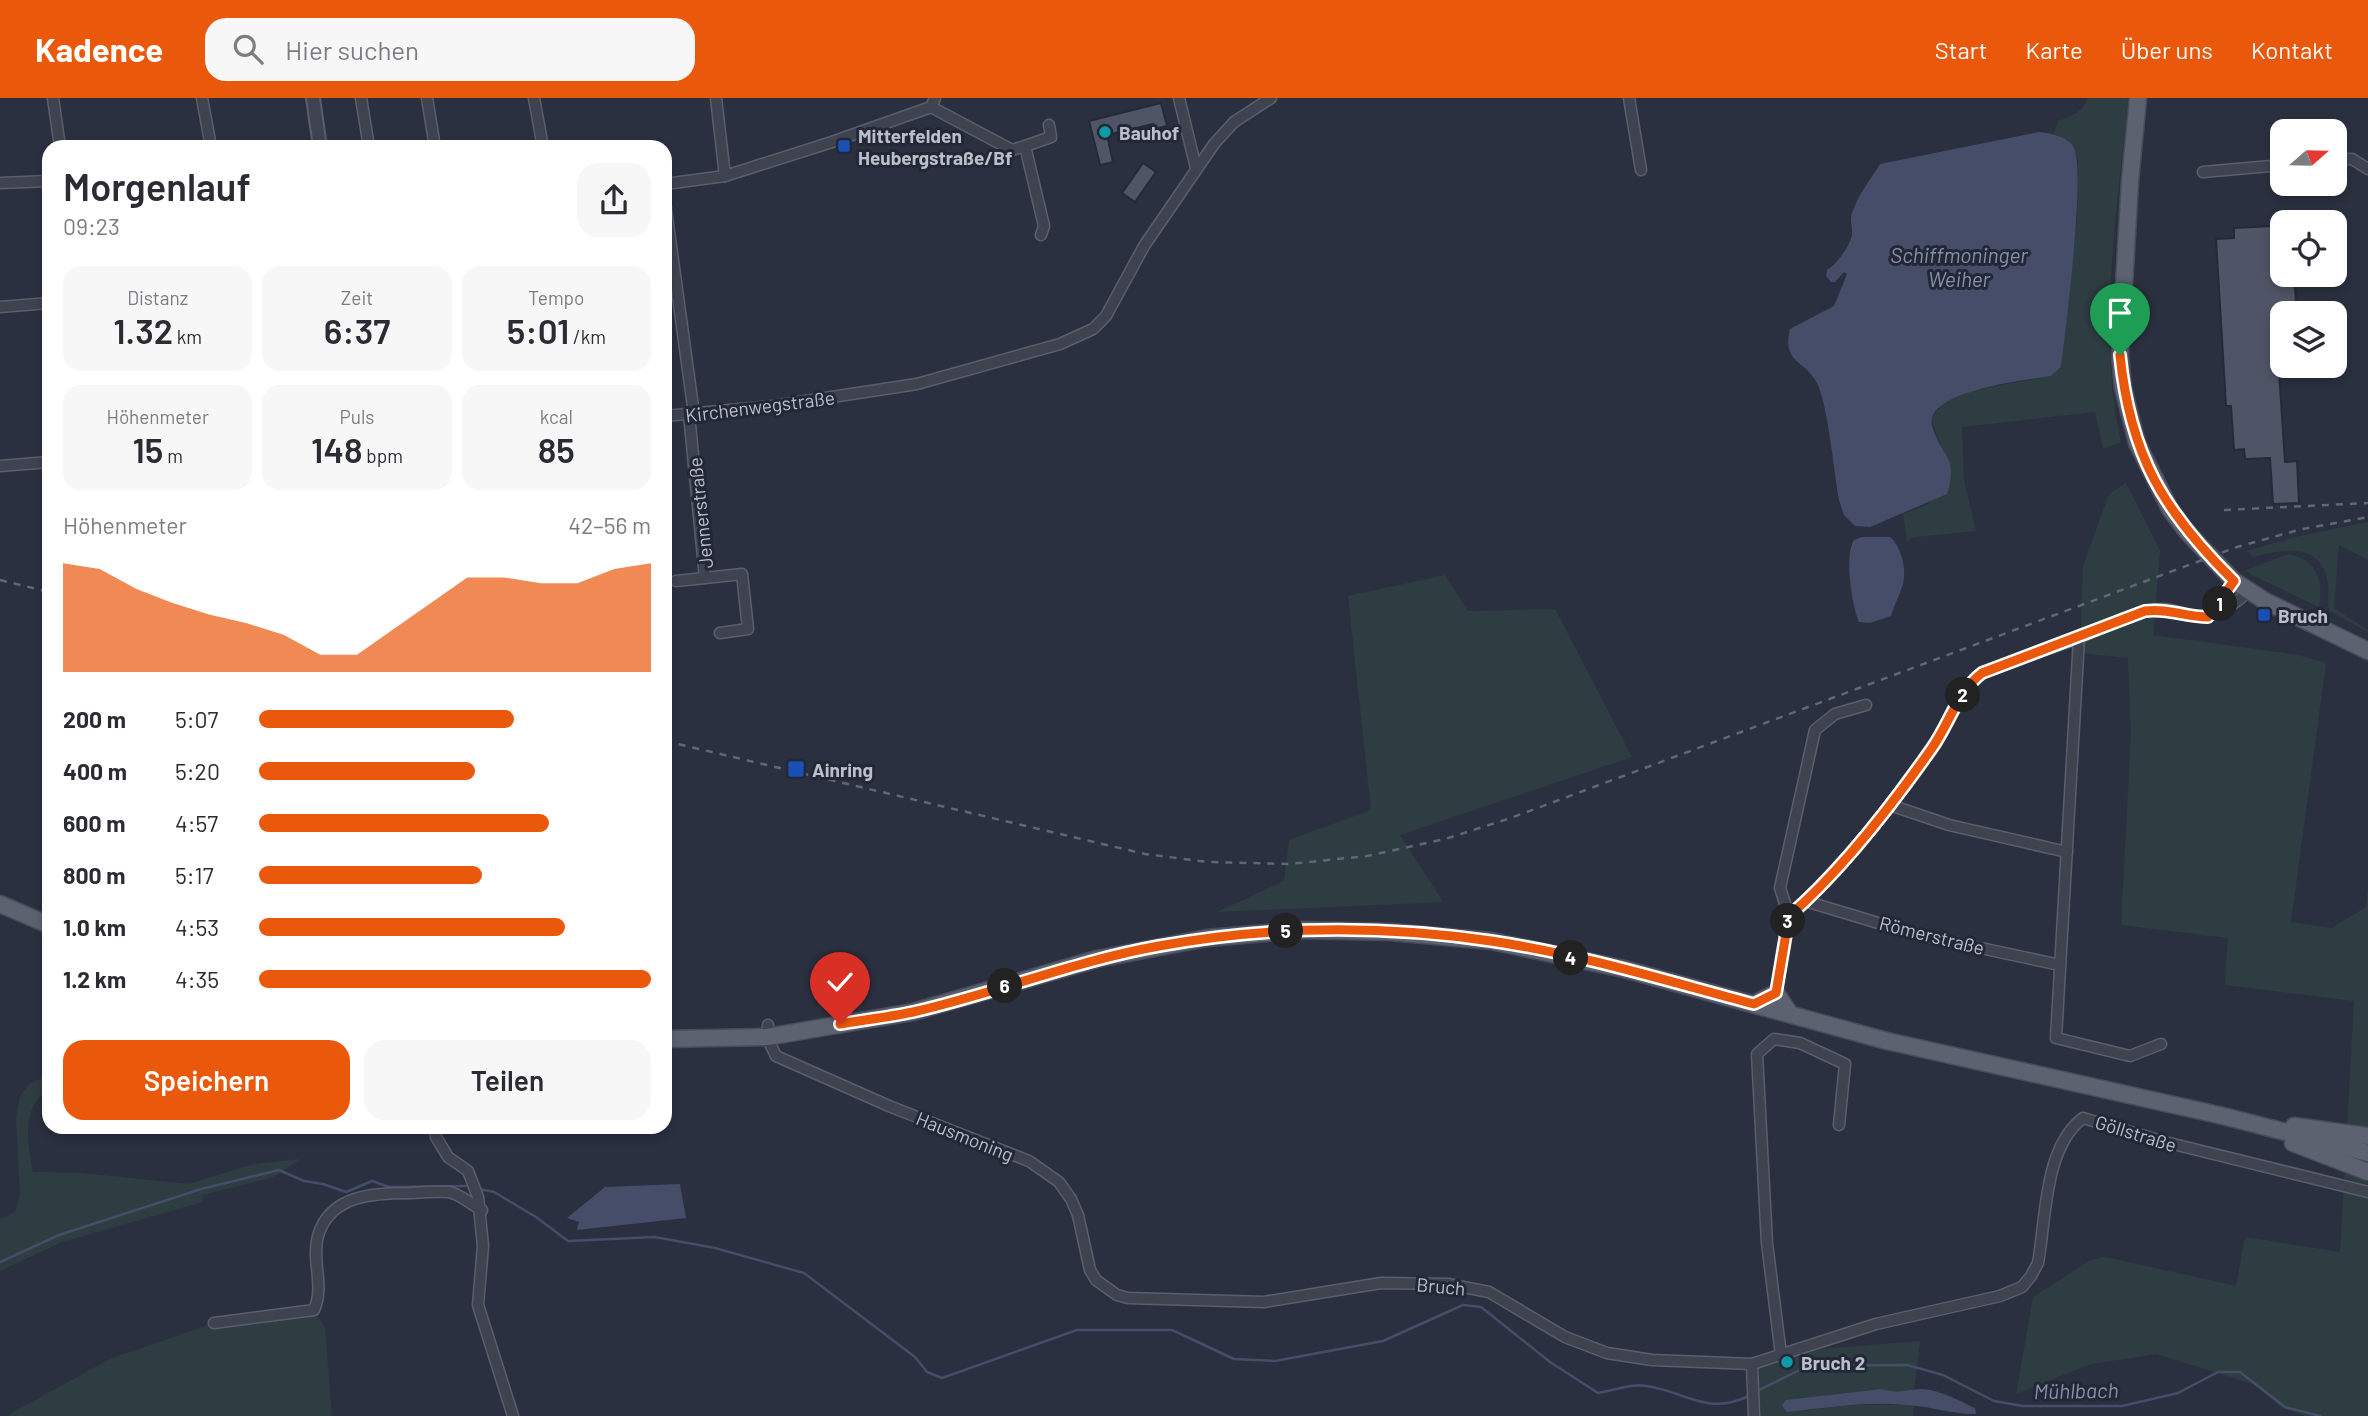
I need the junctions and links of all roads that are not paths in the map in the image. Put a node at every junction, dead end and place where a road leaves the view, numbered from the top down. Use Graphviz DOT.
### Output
graph roads {
  1 [pos="52,98"];
  2 [pos="202,98"];
  3 [pos="313,98"];
  4 [pos="361,98"];
  5 [pos="426,98"];
  6 [pos="534,98"];
  7 [pos="716,98"];
  8 [pos="1178,98"];
  9 [pos="1271,98"];
  10 [pos="1629,98"];
  11 [pos="2138,98"];
  12 [pos="933,102"];
  13 [pos="1049,125"];
  14 [pos="59,140"];
  15 [pos="210,140"];
  16 [pos="319,140"];
  17 [pos="368,140"];
  18 [pos="434,140"];
  19 [pos="542,140"];
  20 [pos="1025,146"];
  21 [pos="2347,159"];
  22 [pos="2270,166"];
  23 [pos="1196,168"];
  24 [pos="2368,169"];
  25 [pos="1641,170"];
  26 [pos="2203,172"];
  27 [pos="724,176"];
  28 [pos="42,181"];
  29 [pos="0,183"];
  30 [pos="672,183"];
  31 [pos="1041,235"];
  32 [pos="672,253"];
  33 [pos="676,282"];
  34 [pos="672,283"];
  35 [pos="42,304"];
  36 [pos="0,307"];
  37 [pos="692,414"];
  38 [pos="672,415"];
  39 [pos="42,463"];
  40 [pos="0,466"];
  41 [pos="705,578"];
  42 [pos="676,581"];
  43 [pos="2234,581"];
  44 [pos="2248,592"];
  45 [pos="2208,617"];
  46 [pos="720,632"];
  47 [pos="2080,638"];
  48 [pos="2368,651"];
  49 [pos="1866,705"];
  50 [pos="1890,805"];
  51 [pos="2067,852"];
  52 [pos="1805,901"];
  53 [pos="0,905"];
  54 [pos="1789,916"];
  55 [pos="42,922"];
  56 [pos="2060,965"];
  57 [pos="1776,993"];
  58 [pos="1754,1004"];
  59 [pos="1790,1014"];
  60 [pos="768,1031"];
  61 [pos="672,1038"];
  62 [pos="2161,1044"];
  63 [pos="2219,1115"];
  64 [pos="1839,1125"];
  65 [pos="436,1134"];
  66 [pos="2368,1136"];
  67 [pos="2368,1153"];
  68 [pos="2368,1172"];
  69 [pos="2368,1192"];
  70 [pos="482,1210"];
  71 [pos="2022,1287"];
  72 [pos="1117,1295"];
  73 [pos="214,1323"];
  74 [pos="1781,1356"];
  75 [pos="1752,1364"];
  76 [pos="513,1416"];
  77 [pos="1754,1416"];
  1 -- 14 [label="street"];
  2 -- 15 [label="street"];
  3 -- 16 [label="street"];
  4 -- 17 [label="street"];
  5 -- 18 [label="street"];
  6 -- 19 [label="street"];
  7 -- 27 [label="street"];
  8 -- 23 [label="street"];
  9 -- 23 [label="street, Kirchenwegstraße"];
  10 -- 25 [label="street"];
  11 -- 43 [label="main road"];
  12 -- 20 [label="street"];
  12 -- 27 [label="street"];
  13 -- 20 [label="street"];
  20 -- 31 [label="street"];
  21 -- 24 [label="street"];
  22 -- 26 [label="street"];
  23 -- 37 [label="street, Kirchenwegstraße"];
  27 -- 30 [label="street"];
  28 -- 29 [label="street"];
  32 -- 33 [label="street, Jennerstraße"];
  33 -- 34 [label="street"];
  33 -- 37 [label="street, Jennerstraße"];
  35 -- 36 [label="street"];
  37 -- 38 [label="street, Kirchenwegstraße"];
  37 -- 41 [label="street, Jennerstraße"];
  39 -- 40 [label="street"];
  41 -- 42 [label="street"];
  41 -- 46 [label="street, Jennerstraße"];
  43 -- 44 [label="main road"];
  43 -- 45 [label="street"];
  44 -- 45 [label="street"];
  44 -- 48 [label="main road"];
  45 -- 47 [label="street"];
  47 -- 50 [label="street"];
  47 -- 51 [label="street"];
  49 -- 54 [label="street"];
  50 -- 51 [label="street"];
  50 -- 52 [label="street"];
  51 -- 56 [label="street"];
  52 -- 54 [label="street"];
  52 -- 56 [label="street, Römerstraße"];
  53 -- 55 [label="main road"];
  54 -- 57 [label="street"];
  56 -- 62 [label="street"];
  57 -- 58 [label="main road"];
  57 -- 59 [label="main road"];
  58 -- 59 [label="main road"];
  58 -- 60 [label="main road"];
  59 -- 63 [label="main road"];
  60 -- 61 [label="main road"];
  60 -- 72 [label="street, Hausmoning"];
  63 -- 66 [label="main road"];
  63 -- 67 [label="main road"];
  63 -- 68 [label="main road"];
  64 -- 74 [label="street"];
  65 -- 70 [label="street"];
  69 -- 71 [label="street, Göllstraße"];
  70 -- 73 [label="street"];
  70 -- 76 [label="street"];
  71 -- 74 [label="street, Bruch"];
  72 -- 75 [label="street, Bruch"];
  74 -- 75 [label="street, Bruch"];
  75 -- 77 [label="street"];
}
